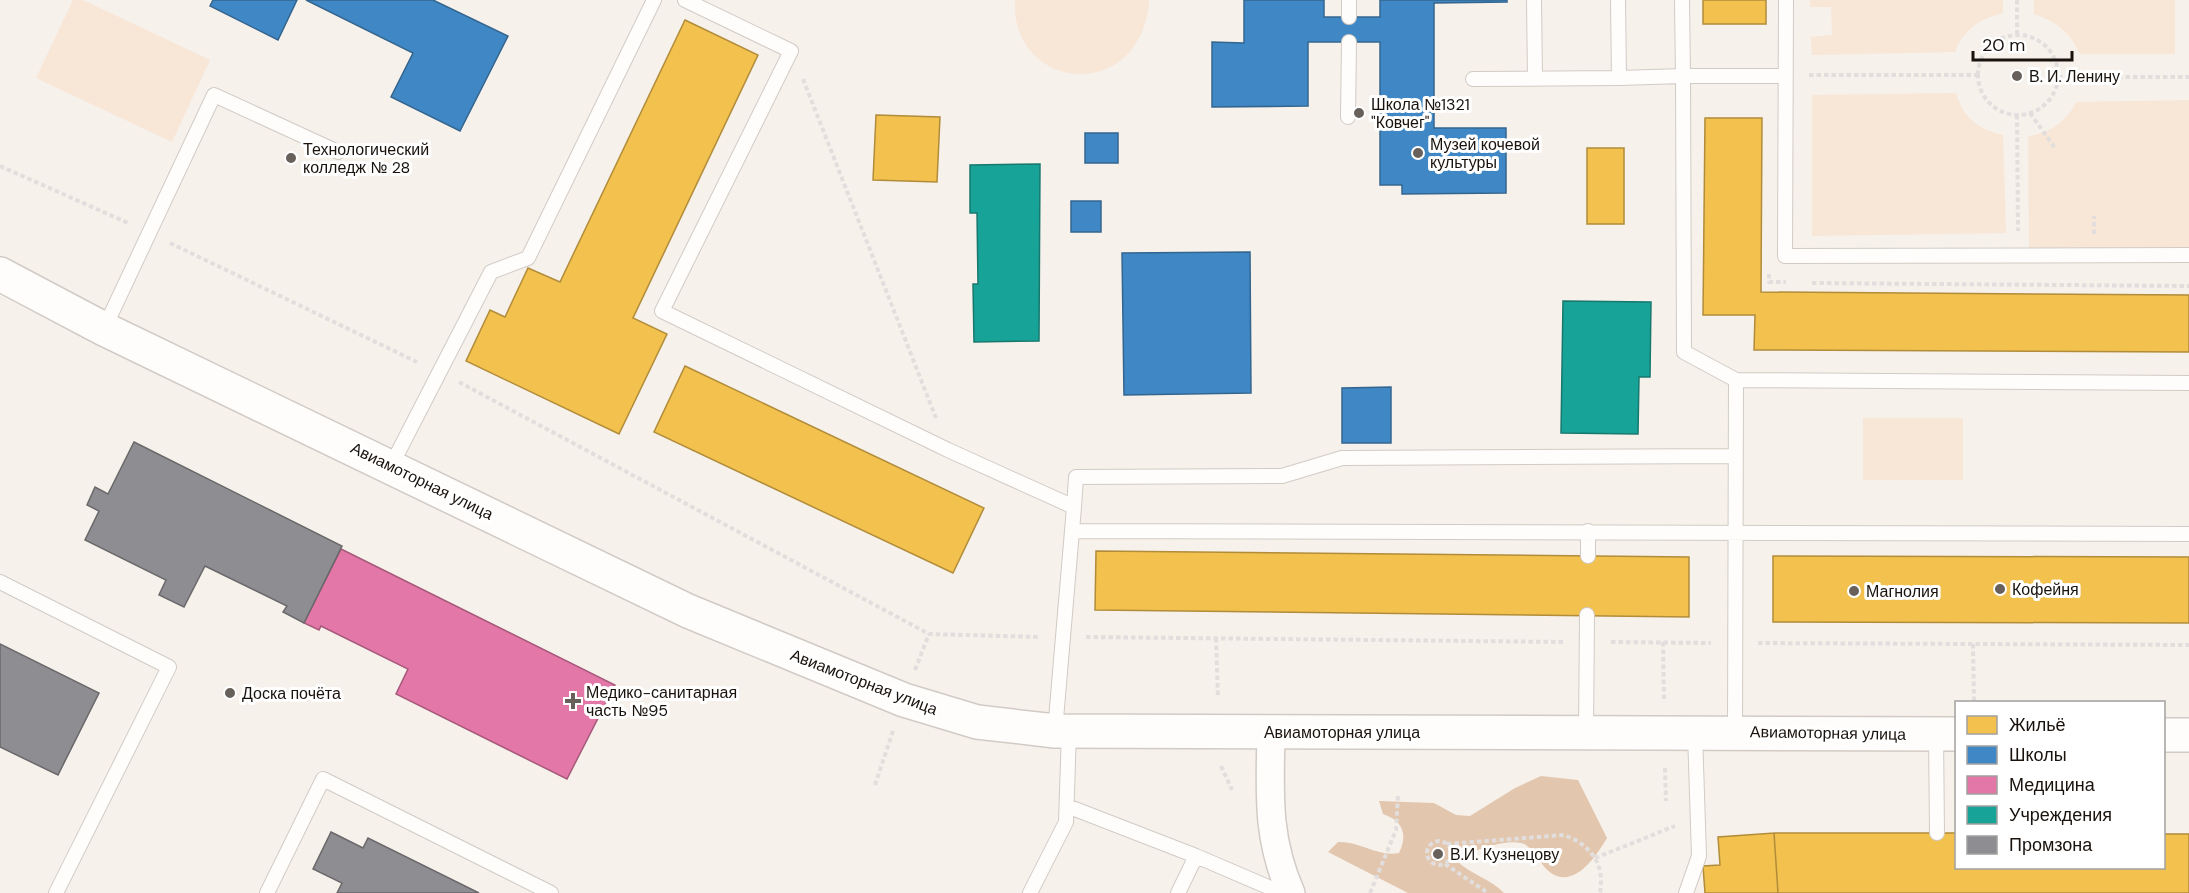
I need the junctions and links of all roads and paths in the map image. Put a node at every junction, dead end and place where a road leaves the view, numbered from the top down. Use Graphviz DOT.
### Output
graph roads {
  1 [pos="654,0"];
  2 [pos="685,0"];
  3 [pos="1349,0"];
  4 [pos="1534,0"];
  5 [pos="1618,0"];
  6 [pos="1682,0"];
  7 [pos="1786,0"];
  8 [pos="2017,0"];
  9 [pos="1349,17"];
  10 [pos="2017,35"];
  11 [pos="1348,42"];
  12 [pos="791,51"];
  13 [pos="1979,75"];
  14 [pos="1683,76"];
  15 [pos="1785,76"];
  16 [pos="2058,77"];
  17 [pos="2189,77"];
  18 [pos="1619,78"];
  19 [pos="1473,79"];
  20 [pos="1535,79"];
  21 [pos="2030,113"];
  22 [pos="2017,115"];
  23 [pos="1348,117"];
  24 [pos="2055,148"];
  25 [pos="338,152"];
  26 [pos="0,166"];
  27 [pos="149,232"];
  28 [pos="2018,255"];
  29 [pos="2189,255"];
  30 [pos="0,274"];
  31 [pos="104,329"];
  32 [pos="441,373"];
  33 [pos="1736,380"];
  34 [pos="2189,383"];
  35 [pos="948,450"];
  36 [pos="1735,456"];
  37 [pos="391,466"];
  38 [pos="1074,507"];
  39 [pos="1072,531"];
  40 [pos="1588,531"];
  41 [pos="1734,533"];
  42 [pos="2189,534"];
  43 [pos="1588,556"];
  44 [pos="0,582"];
  45 [pos="1587,615"];
  46 [pos="1063,637"];
  47 [pos="1216,638"];
  48 [pos="1587,642"];
  49 [pos="1663,642"];
  50 [pos="1735,643"];
  51 [pos="1973,644"];
  52 [pos="2189,645"];
  53 [pos="1974,701"];
  54 [pos="1664,704"];
  55 [pos="1219,705"];
  56 [pos="1062,731"];
  57 [pos="1271,732"];
  58 [pos="1735,732"];
  59 [pos="1586,733"];
  60 [pos="1695,733"];
  61 [pos="1946,734"];
  62 [pos="2165,735"];
  63 [pos="2189,735"];
  64 [pos="1221,766"];
  65 [pos="1665,768"];
  66 [pos="1232,790"];
  67 [pos="1398,795"];
  68 [pos="1666,801"];
  69 [pos="1067,806"];
  70 [pos="1698,824"];
  71 [pos="1938,833"];
  72 [pos="1447,844"];
  73 [pos="1197,856"];
  74 [pos="1595,858"];
  75 [pos="1445,864"];
  76 [pos="56,893"];
  77 [pos="267,893"];
  78 [pos="551,893"];
  79 [pos="1030,893"];
  80 [pos="1178,893"];
  81 [pos="1282,893"];
  82 [pos="1292,893"];
  83 [pos="1370,893"];
  84 [pos="1488,893"];
  85 [pos="1600,893"];
  86 [pos="1686,893"];
  1 -- 32 [label="lane"];
  2 -- 12 [label="lane"];
  3 -- 9 [label="lane"];
  4 -- 20 [label="lane"];
  5 -- 18 [label="lane"];
  6 -- 14 [label="lane"];
  7 -- 15 [label="lane"];
  8 -- 10 [label="path"];
  10 -- 13 [label="path"];
  10 -- 16 [label="path"];
  11 -- 23 [label="lane"];
  12 -- 35 [label="path"];
  12 -- 35 [label="lane"];
  13 -- 15 [label="path"];
  13 -- 22 [label="path"];
  14 -- 15 [label="lane"];
  14 -- 18 [label="lane"];
  14 -- 33 [label="lane"];
  15 -- 28 [label="lane"];
  16 -- 17 [label="path"];
  16 -- 21 [label="path"];
  18 -- 20 [label="lane"];
  19 -- 20 [label="lane"];
  21 -- 22 [label="path"];
  21 -- 24 [label="path"];
  22 -- 28 [label="path"];
  25 -- 27 [label="lane"];
  26 -- 27 [label="path"];
  27 -- 31 [label="lane"];
  27 -- 32 [label="path"];
  28 -- 29 [label="lane"];
  30 -- 31 [label="street, Авиамоторная улица"];
  31 -- 37 [label="street, Авиамоторная улица"];
  32 -- 37 [label="lane"];
  32 -- 46 [label="path"];
  33 -- 34 [label="lane"];
  33 -- 36 [label="lane"];
  35 -- 38 [label="lane"];
  36 -- 38 [label="lane"];
  36 -- 41 [label="lane"];
  37 -- 56 [label="street, Авиамоторная улица"];
  38 -- 39 [label="lane"];
  39 -- 40 [label="lane"];
  39 -- 46 [label="lane"];
  40 -- 41 [label="lane"];
  40 -- 43 [label="lane"];
  41 -- 42 [label="lane"];
  41 -- 50 [label="lane"];
  44 -- 76 [label="lane"];
  45 -- 48 [label="lane"];
  46 -- 47 [label="path"];
  46 -- 56 [label="lane"];
  47 -- 48 [label="path"];
  47 -- 55 [label="path"];
  48 -- 49 [label="path"];
  48 -- 59 [label="lane"];
  49 -- 50 [label="path"];
  49 -- 54 [label="path"];
  50 -- 51 [label="path"];
  50 -- 58 [label="lane"];
  51 -- 52 [label="path"];
  51 -- 53 [label="path"];
  56 -- 57 [label="street, Авиамоторная улица"];
  56 -- 69 [label="lane"];
  57 -- 59 [label="street, Авиамоторная улица"];
  57 -- 82 [label="street"];
  58 -- 60 [label="street, Авиамоторная улица"];
  58 -- 61 [label="street, Авиамоторная улица"];
  59 -- 60 [label="street, Авиамоторная улица"];
  60 -- 70 [label="lane"];
  61 -- 71 [label="lane"];
  62 -- 63 [label="street"];
  64 -- 66 [label="path"];
  65 -- 68 [label="path"];
  67 -- 83 [label="path"];
  69 -- 73 [label="lane"];
  69 -- 79 [label="lane"];
  70 -- 74 [label="path"];
  70 -- 86 [label="lane"];
  72 -- 74 [label="path"];
  72 -- 75 [label="path"];
  72 -- 75 [label="path"];
  73 -- 80 [label="lane"];
  73 -- 81 [label="lane"];
  74 -- 85 [label="path"];
  75 -- 84 [label="path"];
  77 -- 78 [label="lane"];
}
